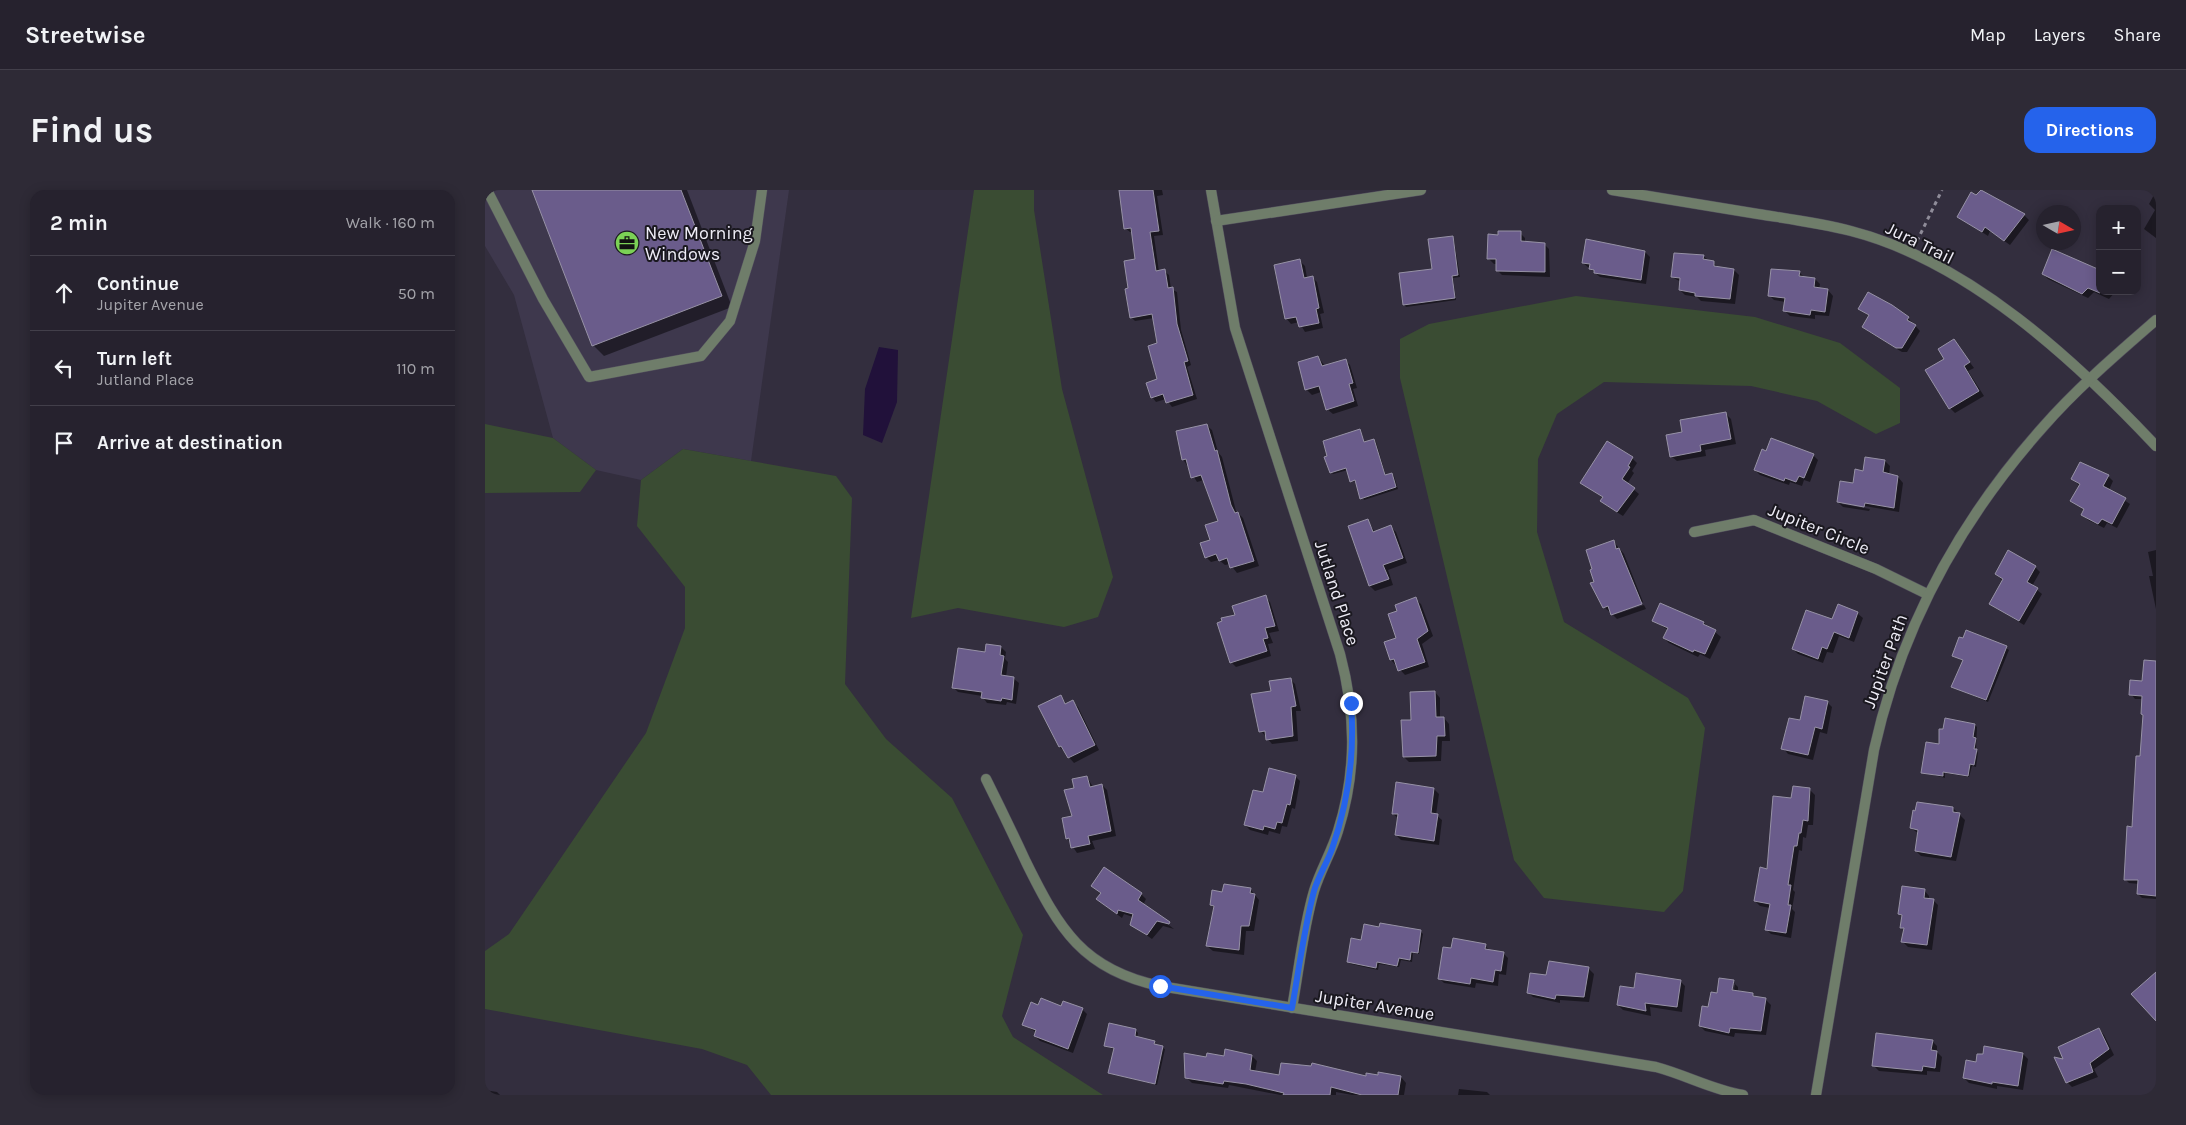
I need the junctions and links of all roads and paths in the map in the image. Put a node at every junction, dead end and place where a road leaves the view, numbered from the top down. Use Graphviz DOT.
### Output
graph roads {
  1 [pos="487,190"];
  2 [pos="761,190"];
  3 [pos="1211,190"];
  4 [pos="1421,190"];
  5 [pos="1612,190"];
  6 [pos="1942,190"];
  7 [pos="1216,221"];
  8 [pos="1911,253"];
  9 [pos="2156,320"];
  10 [pos="2090,379"];
  11 [pos="2156,446"];
  12 [pos="1694,532"];
  13 [pos="1927,594"];
  14 [pos="986,779"];
  15 [pos="1292,1008"];
  16 [pos="1743,1095"];
  17 [pos="1816,1095"];
  1 -- 2 [label="street"];
  3 -- 7 [label="street, Jutland Place"];
  4 -- 7 [label="street"];
  5 -- 8 [label="street, Jura Trail"];
  6 -- 8 [label="path"];
  7 -- 15 [label="street, Jutland Place"];
  8 -- 10 [label="street, Jura Trail"];
  9 -- 10 [label="street, Jupiter Path"];
  10 -- 11 [label="street, Jura Trail"];
  10 -- 13 [label="street, Jupiter Path"];
  12 -- 13 [label="street, Jupiter Circle"];
  13 -- 17 [label="street, Jupiter Path"];
  14 -- 15 [label="street, Jupiter Avenue"];
  15 -- 16 [label="street, Jupiter Avenue"];
}
